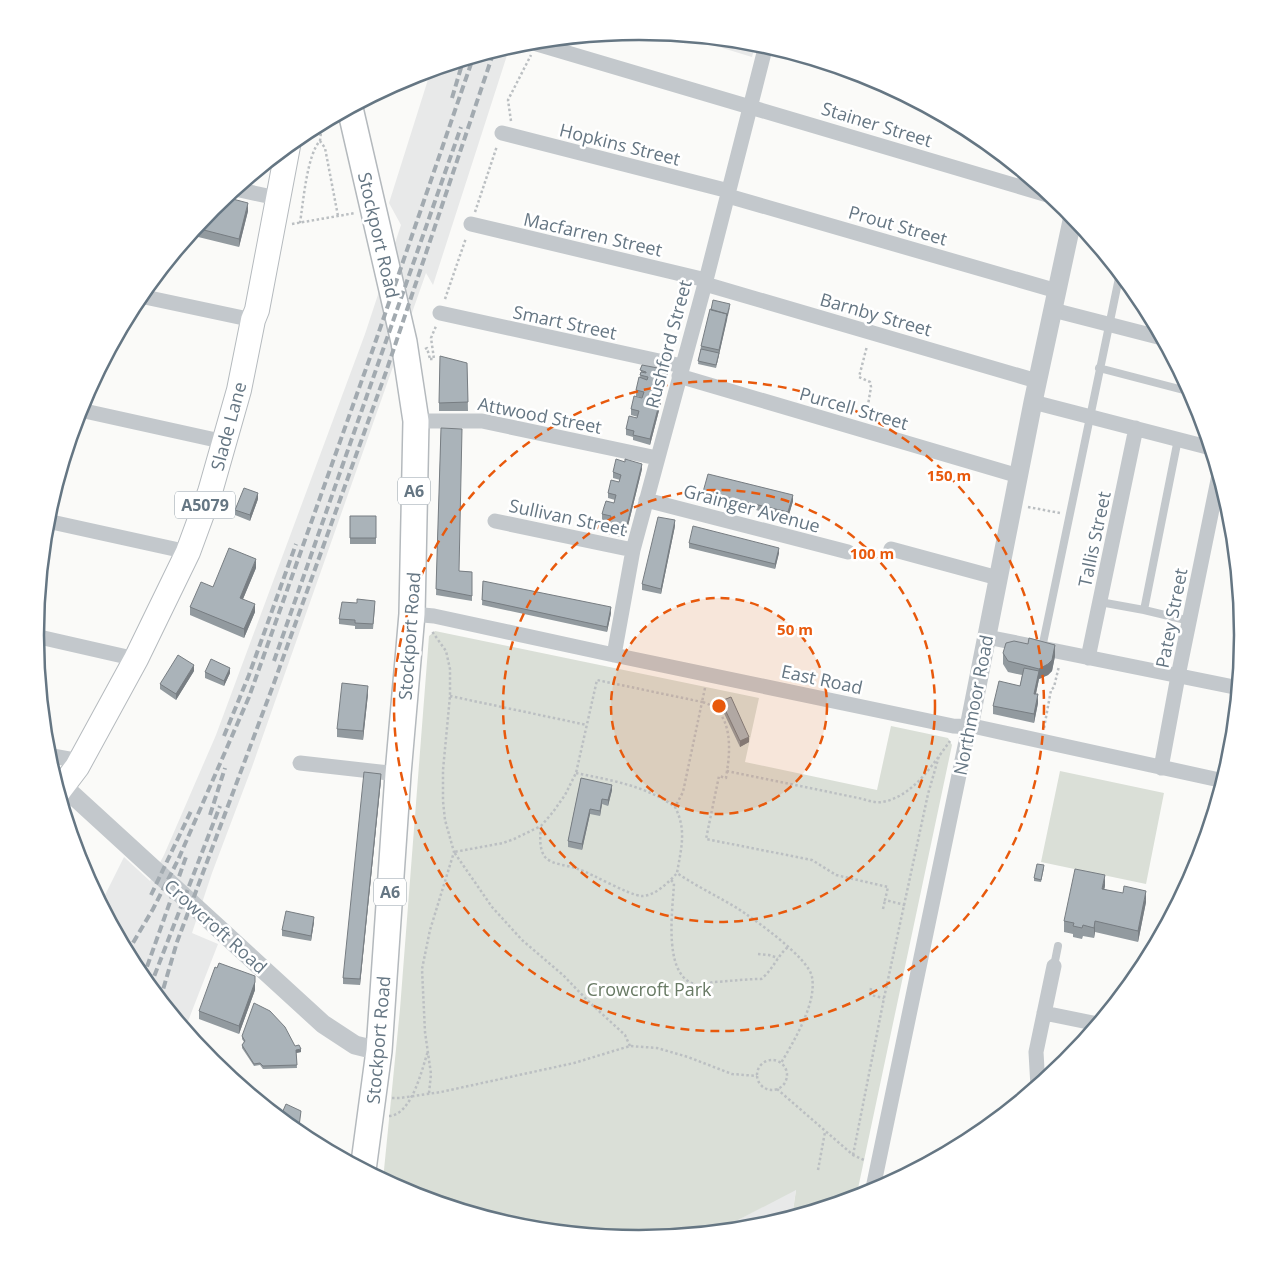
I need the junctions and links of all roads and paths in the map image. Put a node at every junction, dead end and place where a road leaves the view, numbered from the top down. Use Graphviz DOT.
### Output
graph roads {
  1 [pos="548,47"];
  2 [pos="534,49"];
  3 [pos="764,53"];
  4 [pos="750,106"];
  5 [pos="352,115"];
  6 [pos="321,133"];
  7 [pos="502,133"];
  8 [pos="320,142"];
  9 [pos="286,157"];
  10 [pos="1036,191"];
  11 [pos="243,192"];
  12 [pos="728,194"];
  13 [pos="277,198"];
  14 [pos="351,214"];
  15 [pos="338,216"];
  16 [pos="300,223"];
  17 [pos="288,224"];
  18 [pos="471,224"];
  19 [pos="1072,226"];
  20 [pos="1118,281"];
  21 [pos="705,282"];
  22 [pos="1057,291"];
  23 [pos="149,298"];
  24 [pos="1053,310"];
  25 [pos="440,313"];
  26 [pos="252,320"];
  27 [pos="1108,324"];
  28 [pos="870,332"];
  29 [pos="1154,336"];
  30 [pos="428,351"];
  31 [pos="1099,368"];
  32 [pos="680,371"];
  33 [pos="1037,381"];
  34 [pos="1182,390"];
  35 [pos="1033,402"];
  36 [pos="88,412"];
  37 [pos="1089,416"];
  38 [pos="416,421"];
  39 [pos="1136,428"];
  40 [pos="862,430"];
  41 [pos="1178,439"];
  42 [pos="225,442"];
  43 [pos="1204,446"];
  44 [pos="657,458"];
  45 [pos="1019,476"];
  46 [pos="1217,487"];
  47 [pos="646,500"];
  48 [pos="1012,504"];
  49 [pos="1069,514"];
  50 [pos="495,521"];
  51 [pos="54,523"];
  52 [pos="891,549"];
  53 [pos="633,550"];
  54 [pos="188,552"];
  55 [pos="848,552"];
  56 [pos="998,578"];
  57 [pos="1100,602"];
  58 [pos="1144,610"];
  59 [pos="412,614"];
  60 [pos="1190,621"];
  61 [pos="432,633"];
  62 [pos="987,637"];
  63 [pos="44,638"];
  64 [pos="1042,648"];
  65 [pos="1061,652"];
  66 [pos="614,655"];
  67 [pos="1088,658"];
  68 [pos="136,659"];
  69 [pos="1178,676"];
  70 [pos="1233,687"];
  71 [pos="450,696"];
  72 [pos="702,702"];
  73 [pos="587,725"];
  74 [pos="969,727"];
  75 [pos="950,742"];
  76 [pos="1041,742"];
  77 [pos="939,756"];
  78 [pos="56,757"];
  79 [pos="80,761"];
  80 [pos="300,763"];
  81 [pos="1161,768"];
  82 [pos="727,771"];
  83 [pos="576,773"];
  84 [pos="398,774"];
  85 [pos="1217,780"];
  86 [pos="63,786"];
  87 [pos="65,792"];
  88 [pos="675,807"];
  89 [pos="541,826"];
  90 [pos="454,852"];
  91 [pos="677,873"];
  92 [pos="671,880"];
  93 [pos="885,900"];
  94 [pos="905,905"];
  95 [pos="882,909"];
  96 [pos="1058,946"];
  97 [pos="788,947"];
  98 [pos="758,954"];
  99 [pos="778,958"];
  100 [pos="1054,966"];
  101 [pos="871,988"];
  102 [pos="884,998"];
  103 [pos="1044,1013"];
  104 [pos="1091,1023"];
  105 [pos="630,1046"];
  106 [pos="429,1050"];
  107 [pos="379,1051"];
  108 [pos="781,1063"];
  109 [pos="757,1076"];
  110 [pos="1037,1078"];
  111 [pos="777,1089"];
  112 [pos="429,1094"];
  113 [pos="412,1096"];
  114 [pos="372,1105"];
  115 [pos="825,1132"];
  116 [pos="853,1155"];
  117 [pos="364,1163"];
  118 [pos="878,1163"];
  119 [pos="818,1170"];
  120 [pos="874,1183"];
  1 -- 4 [label="street, Stainer Street"];
  2 -- 7 [label="path"];
  3 -- 4 [label="street, Rushford Street"];
  4 -- 10 [label="street, Stainer Street"];
  4 -- 12 [label="street, Rushford Street"];
  5 -- 38 [label="highway, Stockport Road / A6"];
  6 -- 8 [label="path"];
  7 -- 12 [label="street, Hopkins Street"];
  7 -- 18 [label="path"];
  8 -- 15 [label="path"];
  8 -- 16 [label="path"];
  9 -- 13 [label="main road, Slade Lane / A5079"];
  11 -- 13 [label="street"];
  12 -- 21 [label="street, Rushford Street"];
  12 -- 22 [label="street, Prout Street"];
  13 -- 26 [label="main road, Slade Lane / A5079"];
  14 -- 15 [label="path"];
  15 -- 16 [label="path"];
  16 -- 17 [label="path"];
  18 -- 21 [label="street, Macfarren Street"];
  18 -- 25 [label="path"];
  19 -- 22 [label="street, Northmoor Road"];
  20 -- 27 [label="lane"];
  21 -- 28 [label="street, Barnby Street"];
  21 -- 32 [label="street, Rushford Street"];
  22 -- 24 [label="street, Northmoor Road"];
  23 -- 26 [label="street"];
  24 -- 27 [label="street"];
  24 -- 33 [label="street, Northmoor Road"];
  25 -- 30 [label="path"];
  25 -- 32 [label="street, Smart Street"];
  26 -- 42 [label="main road, Slade Lane / A5079"];
  27 -- 29 [label="street"];
  27 -- 31 [label="lane"];
  28 -- 33 [label="street, Barnby Street"];
  28 -- 40 [label="path"];
  31 -- 34 [label="lane"];
  31 -- 37 [label="lane"];
  32 -- 40 [label="street, Purcell Street"];
  32 -- 44 [label="street, Rushford Street"];
  33 -- 35 [label="street, Northmoor Road"];
  35 -- 37 [label="street"];
  35 -- 45 [label="street, Northmoor Road"];
  36 -- 42 [label="street"];
  37 -- 39 [label="street"];
  37 -- 49 [label="lane"];
  38 -- 44 [label="street, Attwood Street"];
  38 -- 59 [label="highway, Stockport Road / A6"];
  39 -- 41 [label="street"];
  39 -- 57 [label="street, Tallis Street"];
  40 -- 45 [label="street, Purcell Street"];
  41 -- 43 [label="street"];
  41 -- 58 [label="lane"];
  42 -- 54 [label="main road, Slade Lane / A5079"];
  44 -- 47 [label="street, Rushford Street"];
  45 -- 48 [label="street, Northmoor Road"];
  46 -- 60 [label="street, Patey Street"];
  47 -- 53 [label="street, Rushford Street"];
  47 -- 55 [label="street, Grainger Avenue"];
  48 -- 49 [label="path"];
  48 -- 56 [label="street, Northmoor Road"];
  49 -- 64 [label="lane"];
  50 -- 53 [label="street, Sullivan Street"];
  51 -- 54 [label="street"];
  52 -- 56 [label="street"];
  53 -- 66 [label="street, Rushford Street"];
  54 -- 68 [label="main road, Slade Lane / A5079"];
  56 -- 62 [label="street, Northmoor Road"];
  57 -- 58 [label="lane"];
  57 -- 67 [label="street, Tallis Street"];
  58 -- 60 [label="lane"];
  59 -- 66 [label="street, East Road"];
  59 -- 84 [label="highway, Stockport Road / A6"];
  60 -- 69 [label="street, Patey Street"];
  61 -- 71 [label="path"];
  62 -- 64 [label="street"];
  62 -- 74 [label="street, Northmoor Road"];
  63 -- 68 [label="street"];
  64 -- 65 [label="street"];
  65 -- 67 [label="street"];
  65 -- 76 [label="path"];
  66 -- 74 [label="street, East Road"];
  67 -- 69 [label="street"];
  68 -- 79 [label="main road, Slade Lane / A5079"];
  69 -- 70 [label="street"];
  69 -- 81 [label="street, Patey Street"];
  71 -- 73 [label="path"];
  71 -- 90 [label="path"];
  72 -- 73 [label="path"];
  72 -- 82 [label="path"];
  72 -- 88 [label="path"];
  73 -- 83 [label="path"];
  74 -- 76 [label="street, East Road"];
  74 -- 118 [label="street, Northmoor Road"];
  75 -- 77 [label="path"];
  76 -- 81 [label="street, East Road"];
  77 -- 82 [label="path"];
  77 -- 94 [label="path"];
  78 -- 79 [label="street"];
  79 -- 86 [label="main road, Slade Lane / A5079"];
  80 -- 84 [label="street"];
  81 -- 85 [label="street, East Road"];
  82 -- 93 [label="path"];
  83 -- 88 [label="path"];
  83 -- 89 [label="path"];
  84 -- 107 [label="highway, Stockport Road / A6"];
  87 -- 107 [label="street, Crowcroft Road"];
  88 -- 91 [label="path"];
  89 -- 90 [label="path"];
  89 -- 92 [label="path"];
  90 -- 105 [label="path"];
  90 -- 106 [label="path"];
  91 -- 92 [label="path"];
  91 -- 97 [label="path"];
  92 -- 99 [label="path"];
  93 -- 94 [label="path"];
  93 -- 95 [label="path"];
  94 -- 102 [label="path"];
  96 -- 100 [label="lane"];
  97 -- 99 [label="path"];
  97 -- 108 [label="path"];
  98 -- 99 [label="path"];
  100 -- 103 [label="street"];
  101 -- 102 [label="path"];
  102 -- 116 [label="path"];
  103 -- 104 [label="street"];
  103 -- 110 [label="street"];
  105 -- 109 [label="path"];
  105 -- 112 [label="path"];
  106 -- 112 [label="path"];
  106 -- 113 [label="path"];
  107 -- 114 [label="highway, Stockport Road / A6"];
  108 -- 109 [label="path"];
  108 -- 111 [label="path"];
  109 -- 111 [label="path"];
  111 -- 115 [label="path"];
  112 -- 113 [label="path"];
  113 -- 114 [label="path"];
  113 -- 114 [label="path"];
  114 -- 117 [label="highway, Stockport Road / A6"];
  115 -- 116 [label="path"];
  115 -- 119 [label="path"];
  116 -- 118 [label="path"];
  118 -- 120 [label="street, Northmoor Road"];
}
